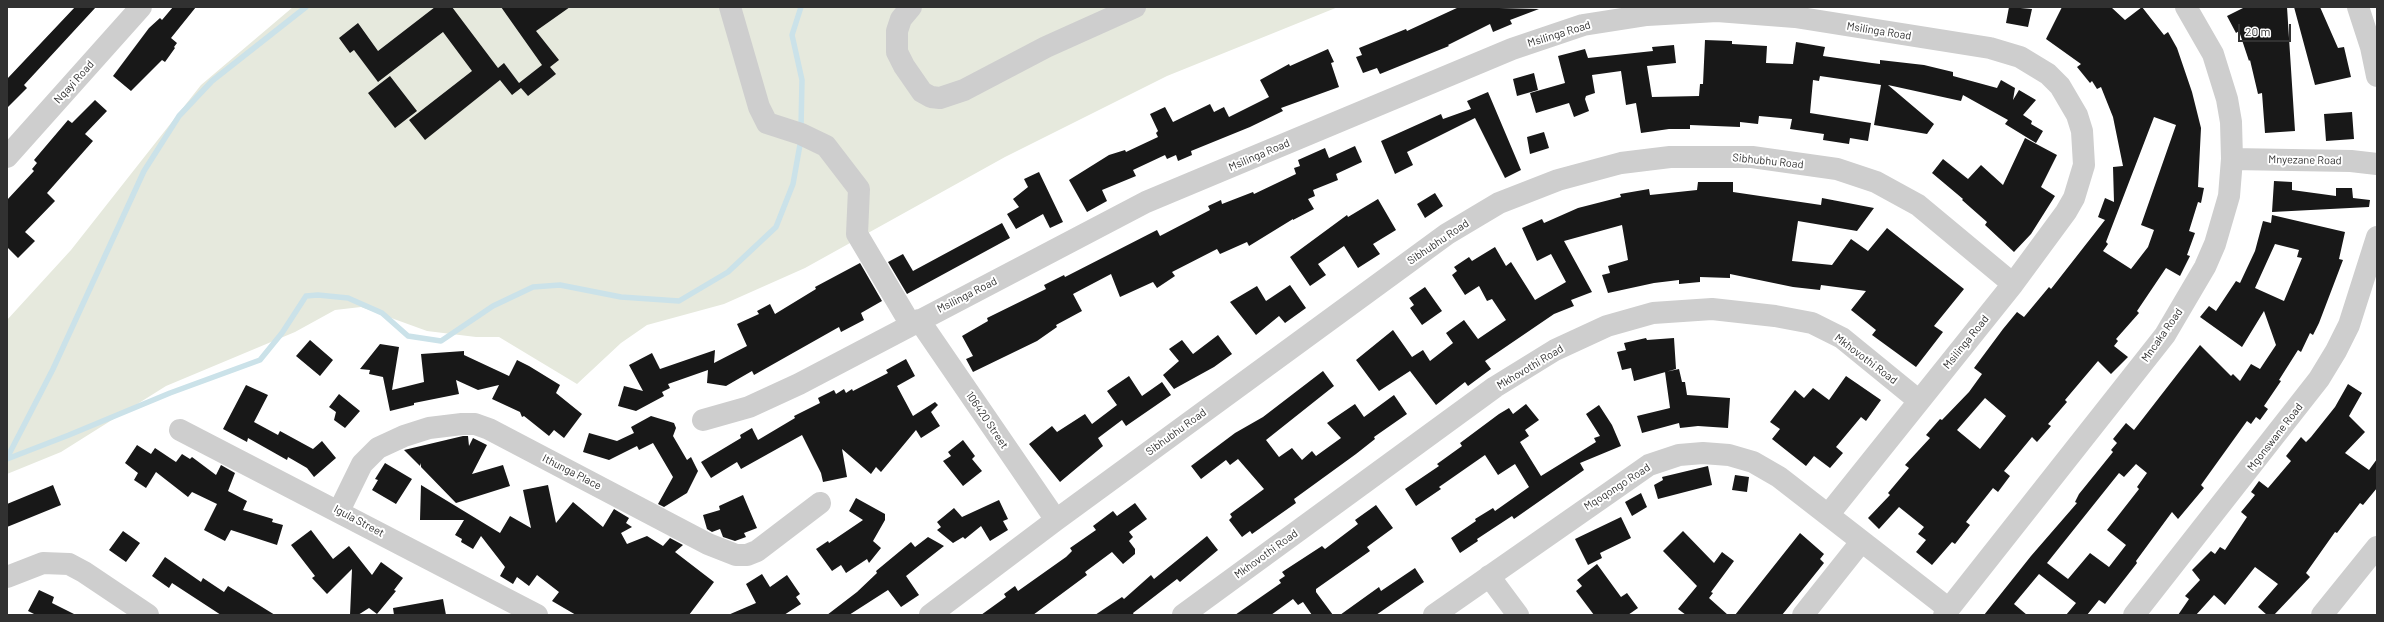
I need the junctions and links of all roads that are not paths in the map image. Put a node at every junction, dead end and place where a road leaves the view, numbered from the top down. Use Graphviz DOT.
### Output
graph roads {
  1 [pos="141,7"];
  2 [pos="730,7"];
  3 [pos="911,7"];
  4 [pos="1135,7"];
  5 [pos="2186,7"];
  6 [pos="2358,7"];
  7 [pos="2377,76"];
  8 [pos="7,157"];
  9 [pos="2232,159"];
  10 [pos="2377,164"];
  11 [pos="2377,237"];
  12 [pos="2013,284"];
  13 [pos="915,322"];
  14 [pos="1918,400"];
  15 [pos="703,420"];
  16 [pos="180,430"];
  17 [pos="820,503"];
  18 [pos="338,511"];
  19 [pos="1828,515"];
  20 [pos="1056,520"];
  21 [pos="1861,542"];
  22 [pos="2377,547"];
  23 [pos="1490,576"];
  24 [pos="7,578"];
  25 [pos="1946,612"];
  26 [pos="148,615"];
  27 [pos="537,615"];
  28 [pos="930,615"];
  29 [pos="1184,615"];
  30 [pos="1434,615"];
  31 [pos="1518,615"];
  32 [pos="1803,615"];
  33 [pos="2134,615"];
  34 [pos="2322,615"];
  1 -- 8 [label="street, Nqayi Road"];
  2 -- 13 [label="street, 106420 Street"];
  3 -- 4 [label="street"];
  5 -- 9 [label="street, Mncaka Road"];
  6 -- 7 [label="street"];
  9 -- 10 [label="street, Mnyezane Road"];
  9 -- 25 [label="street, Mncaka Road"];
  11 -- 33 [label="street, Mgonswane Road"];
  12 -- 13 [label="street, Msilinga Road"];
  12 -- 14 [label="street, Msilinga Road"];
  12 -- 20 [label="street, Sibhubhu Road"];
  13 -- 15 [label="street, Msilinga Road"];
  13 -- 20 [label="street, 106420 Street"];
  14 -- 19 [label="street, Msilinga Road"];
  14 -- 29 [label="street, Mkhovothi Road"];
  16 -- 18 [label="street, Igula Street"];
  17 -- 18 [label="street, Ithunga Place"];
  18 -- 27 [label="street, Igula Street"];
  19 -- 21 [label="street, Mqoqongo Road"];
  19 -- 23 [label="street, Mqoqongo Road"];
  20 -- 28 [label="street, Sibhubhu Road"];
  21 -- 25 [label="street, Mqoqongo Road"];
  21 -- 32 [label="street"];
  22 -- 34 [label="street"];
  23 -- 30 [label="street, Mqoqongo Road"];
  23 -- 31 [label="street"];
  24 -- 26 [label="street"];
}
